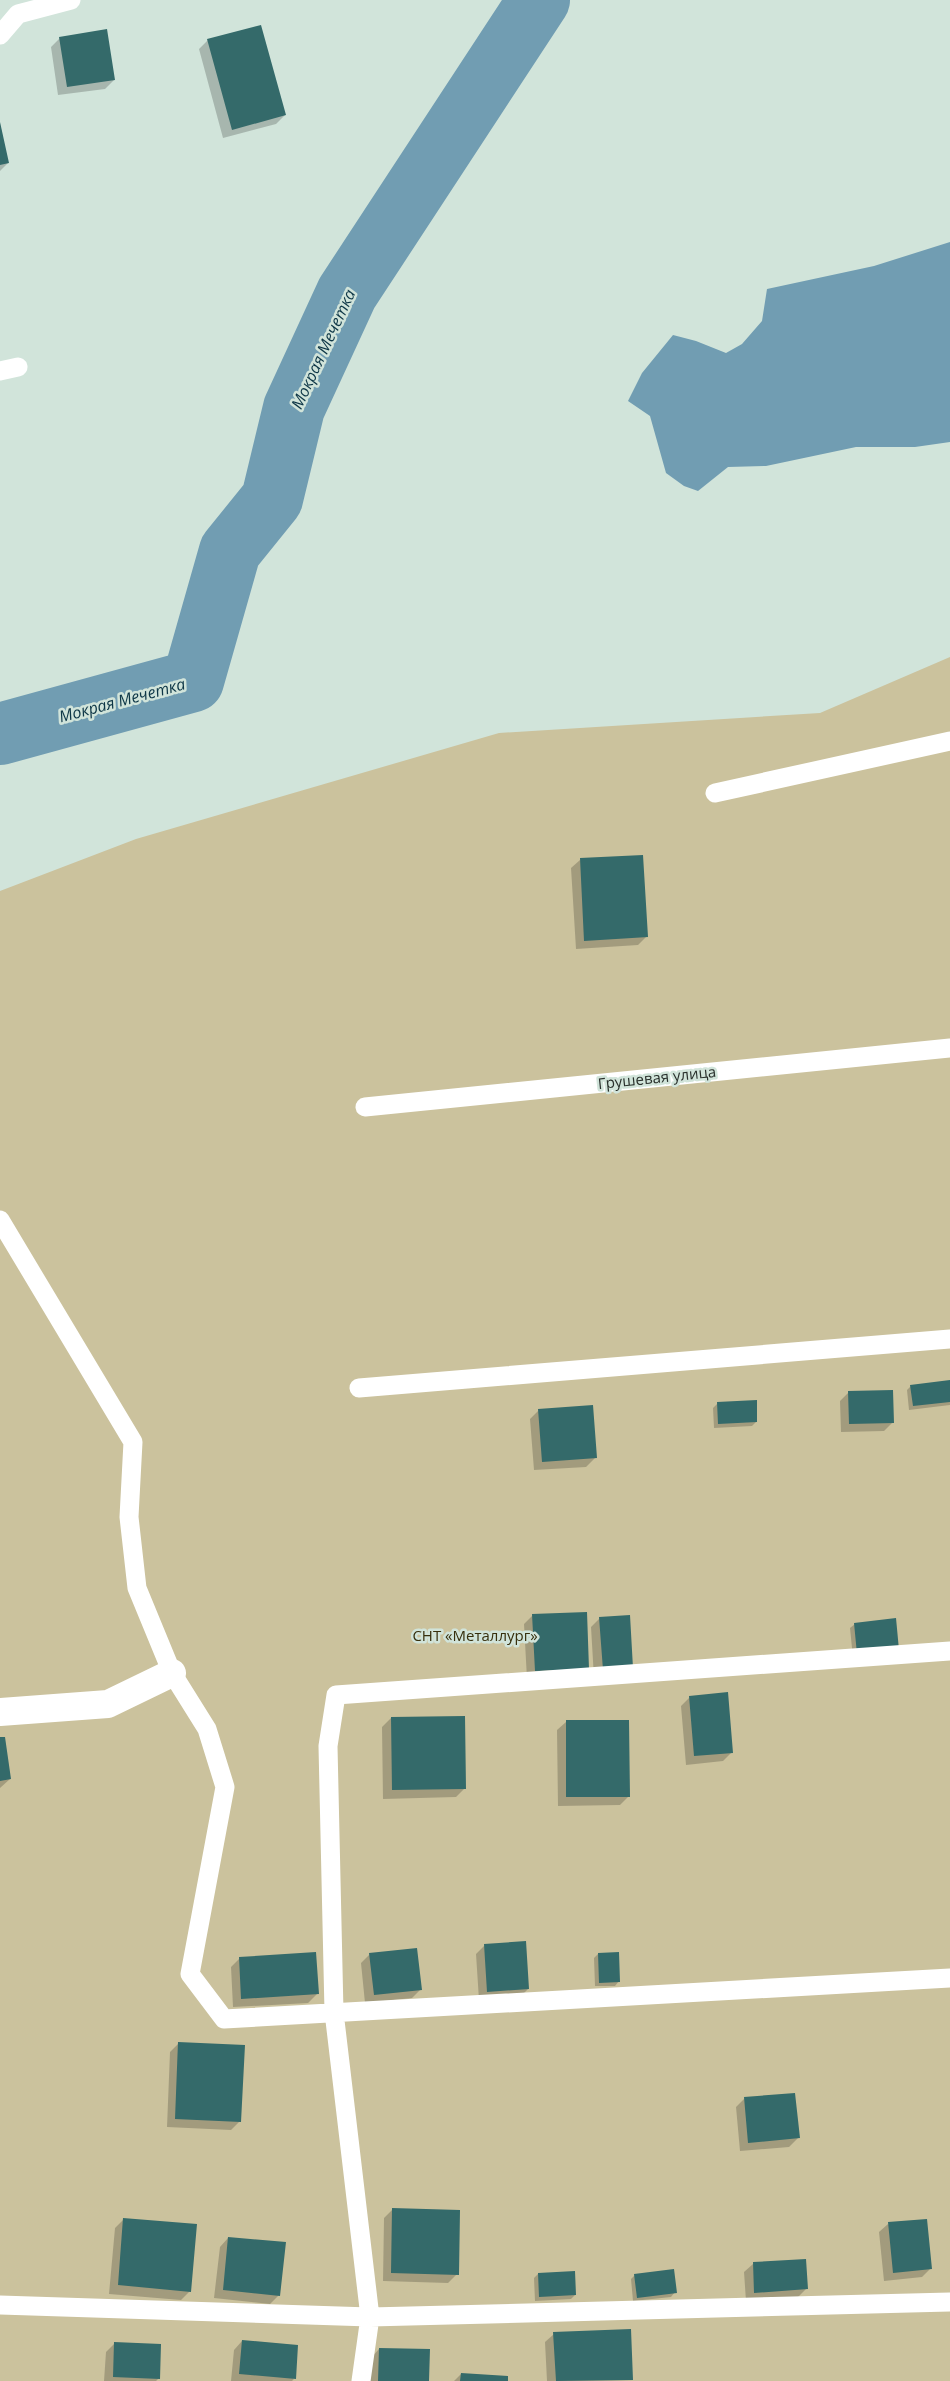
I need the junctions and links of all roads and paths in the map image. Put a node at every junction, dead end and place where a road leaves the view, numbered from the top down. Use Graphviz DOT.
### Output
graph roads {
  1 [pos="72,0"];
  2 [pos="0,35"];
  3 [pos="950,741"];
  4 [pos="716,793"];
  5 [pos="950,1048"];
  6 [pos="365,1107"];
  7 [pos="0,1220"];
  8 [pos="950,1339"];
  9 [pos="359,1388"];
  10 [pos="950,1650"];
  11 [pos="172,1673"];
  12 [pos="0,1712"];
  13 [pos="950,1978"];
  14 [pos="334,2012"];
  15 [pos="950,2302"];
  16 [pos="0,2305"];
  17 [pos="370,2317"];
  18 [pos="361,2381"];
  1 -- 2 [label="lane"];
  3 -- 4 [label="lane"];
  5 -- 6 [label="lane, Грушевая улица"];
  7 -- 11 [label="lane"];
  8 -- 9 [label="lane"];
  10 -- 14 [label="lane"];
  11 -- 12 [label="street"];
  11 -- 14 [label="lane"];
  13 -- 14 [label="lane"];
  14 -- 17 [label="lane"];
  15 -- 17 [label="lane"];
  16 -- 17 [label="lane"];
  17 -- 18 [label="lane"];
}
